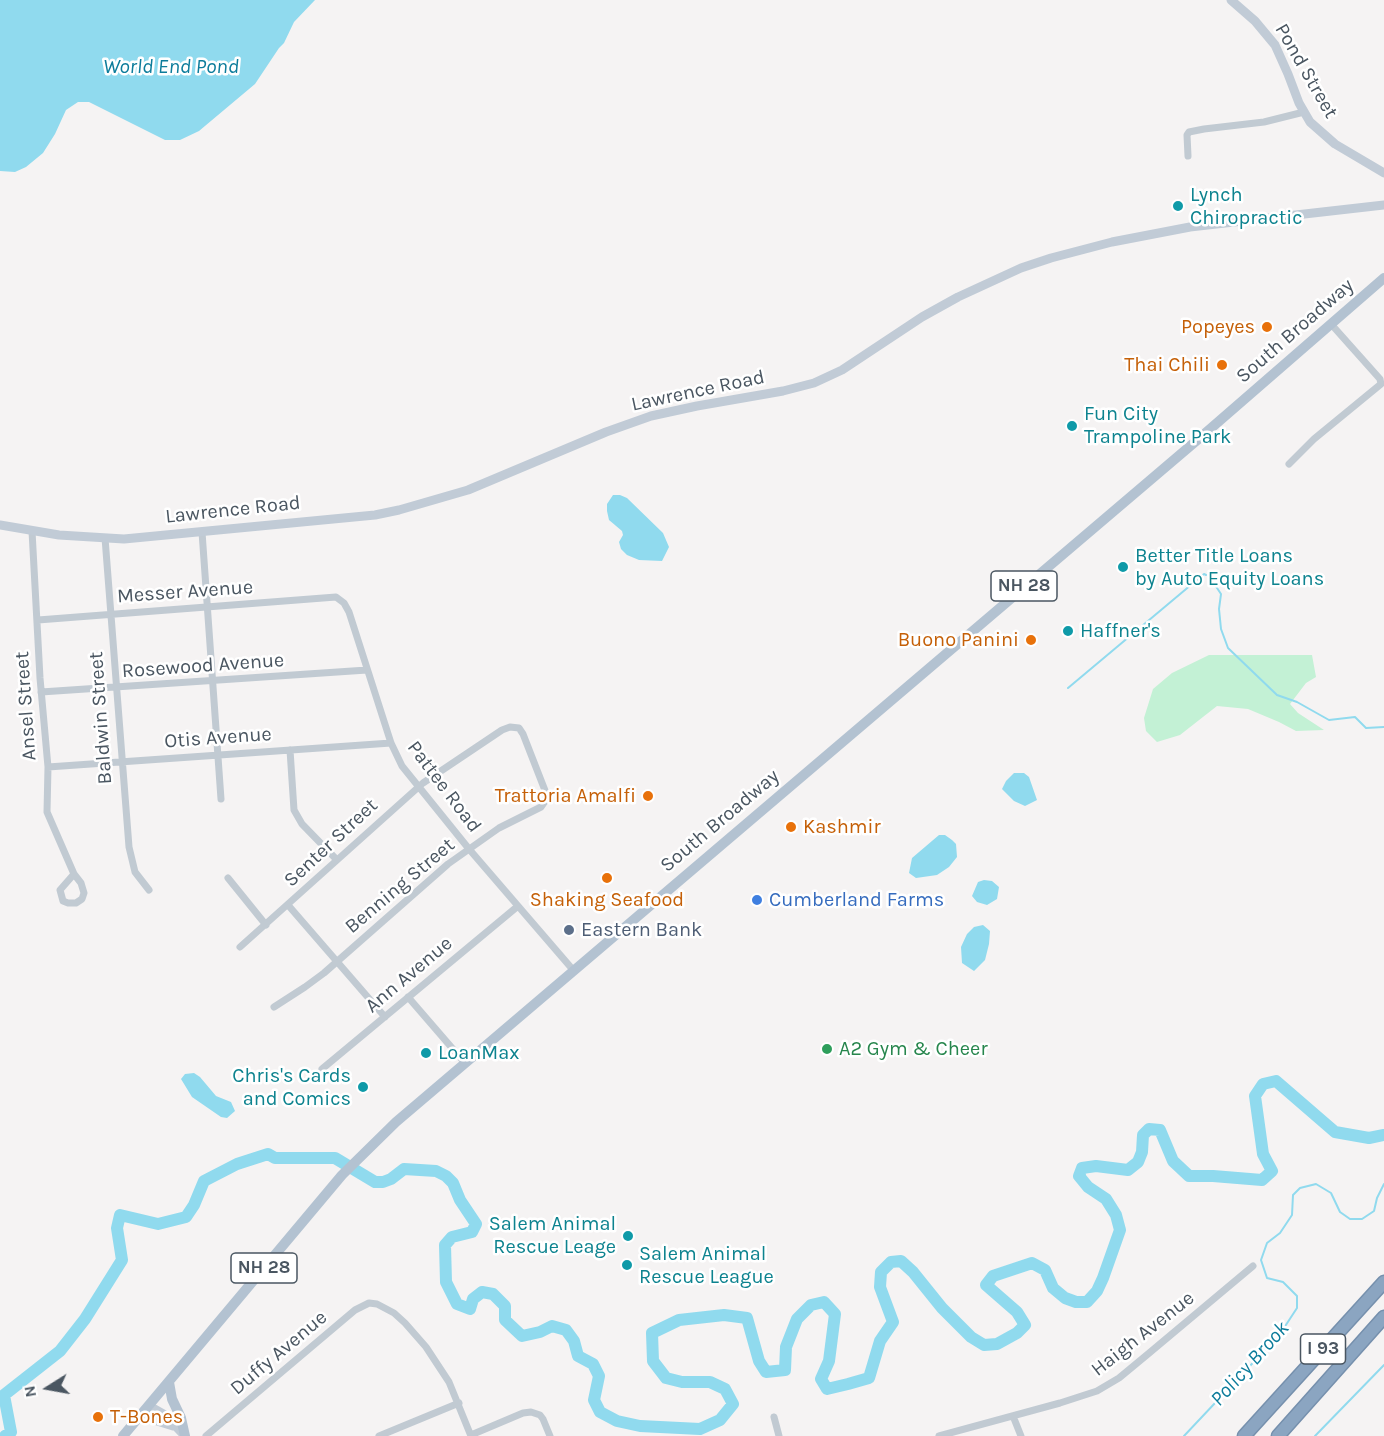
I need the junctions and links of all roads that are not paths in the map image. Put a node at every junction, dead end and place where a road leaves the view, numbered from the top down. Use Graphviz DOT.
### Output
graph roads {
  1 [pos="1231,0"];
  2 [pos="1304,112"];
  3 [pos="1188,156"];
  4 [pos="1384,173"];
  5 [pos="1384,204"];
  6 [pos="1384,278"];
  7 [pos="1331,324"];
  8 [pos="1289,464"];
  9 [pos="0,525"];
  10 [pos="32,531"];
  11 [pos="202,532"];
  12 [pos="105,538"];
  13 [pos="336,597"];
  14 [pos="207,607"];
  15 [pos="110,614"];
  16 [pos="38,620"];
  17 [pos="367,670"];
  18 [pos="212,680"];
  19 [pos="115,688"];
  20 [pos="41,692"];
  21 [pos="519,728"];
  22 [pos="391,743"];
  23 [pos="290,750"];
  24 [pos="218,754"];
  25 [pos="121,761"];
  26 [pos="48,767"];
  27 [pos="418,787"];
  28 [pos="221,799"];
  29 [pos="469,849"];
  30 [pos="337,860"];
  31 [pos="74,874"];
  32 [pos="228,878"];
  33 [pos="149,890"];
  34 [pos="288,905"];
  35 [pos="518,906"];
  36 [pos="266,925"];
  37 [pos="240,947"];
  38 [pos="336,961"];
  39 [pos="574,971"];
  40 [pos="408,997"];
  41 [pos="274,1007"];
  42 [pos="385,1017"];
  43 [pos="465,1063"];
  44 [pos="322,1069"];
  45 [pos="1253,1266"];
  46 [pos="1384,1282"];
  47 [pos="1384,1317"];
  48 [pos="169,1382"];
  49 [pos="459,1403"];
  50 [pos="147,1408"];
  51 [pos="1013,1416"];
  52 [pos="774,1418"];
  53 [pos="123,1436"];
  54 [pos="185,1436"];
  55 [pos="206,1436"];
  56 [pos="379,1436"];
  57 [pos="471,1436"];
  58 [pos="550,1436"];
  59 [pos="779,1436"];
  60 [pos="939,1436"];
  61 [pos="1021,1436"];
  62 [pos="1244,1436"];
  63 [pos="1278,1436"];
  1 -- 2 [label="street, Pond Street"];
  2 -- 3 [label="street"];
  2 -- 4 [label="street, Pond Street"];
  5 -- 11 [label="street, Lawrence Road"];
  6 -- 7 [label="main road, South Broadway / NH 28"];
  7 -- 8 [label="street"];
  7 -- 39 [label="main road, South Broadway / NH 28"];
  9 -- 10 [label="street, Lawrence Road"];
  10 -- 12 [label="street, Lawrence Road"];
  10 -- 16 [label="street, Ansel Street"];
  11 -- 12 [label="street, Lawrence Road"];
  11 -- 14 [label="street"];
  12 -- 15 [label="street, Baldwin Street"];
  13 -- 14 [label="street, Messer Avenue"];
  13 -- 17 [label="street, Pattee Road"];
  14 -- 15 [label="street, Messer Avenue"];
  14 -- 18 [label="street"];
  15 -- 16 [label="street, Messer Avenue"];
  15 -- 19 [label="street, Baldwin Street"];
  16 -- 20 [label="street, Ansel Street"];
  17 -- 18 [label="street, Rosewood Avenue"];
  17 -- 22 [label="street, Pattee Road"];
  18 -- 19 [label="street, Rosewood Avenue"];
  18 -- 24 [label="street"];
  19 -- 20 [label="street, Rosewood Avenue"];
  19 -- 25 [label="street, Baldwin Street"];
  20 -- 26 [label="street, Ansel Street"];
  21 -- 27 [label="street, Senter Street"];
  21 -- 29 [label="street, Benning Street"];
  22 -- 23 [label="street, Otis Avenue"];
  22 -- 27 [label="street, Pattee Road"];
  23 -- 24 [label="street, Otis Avenue"];
  23 -- 30 [label="street"];
  24 -- 25 [label="street, Otis Avenue"];
  24 -- 28 [label="street"];
  25 -- 26 [label="street, Otis Avenue"];
  25 -- 33 [label="street, Baldwin Street"];
  26 -- 31 [label="street, Ansel Street"];
  27 -- 29 [label="street, Pattee Road"];
  27 -- 30 [label="street, Senter Street"];
  29 -- 35 [label="street, Pattee Road"];
  29 -- 38 [label="street, Benning Street"];
  30 -- 34 [label="street, Senter Street"];
  32 -- 36 [label="street"];
  34 -- 36 [label="street, Senter Street"];
  34 -- 38 [label="street"];
  35 -- 39 [label="street, Pattee Road"];
  35 -- 40 [label="street, Ann Avenue"];
  36 -- 37 [label="street, Senter Street"];
  38 -- 41 [label="street, Benning Street"];
  38 -- 42 [label="street"];
  39 -- 43 [label="main road, South Broadway / NH 28"];
  40 -- 42 [label="street, Ann Avenue"];
  40 -- 43 [label="street"];
  42 -- 44 [label="street, Ann Avenue"];
  43 -- 48 [label="main road, South Broadway / NH 28"];
  45 -- 51 [label="street, Haigh Avenue"];
  46 -- 62 [label="highway, I 93"];
  47 -- 63 [label="highway, I 93"];
  48 -- 50 [label="main road, South Broadway / NH 28"];
  48 -- 54 [label="main road"];
  49 -- 55 [label="street, Duffy Avenue"];
  49 -- 56 [label="street"];
  49 -- 57 [label="street"];
  50 -- 53 [label="main road, South Broadway / NH 28"];
  50 -- 54 [label="street"];
  51 -- 60 [label="street, Haigh Avenue"];
  51 -- 61 [label="street"];
  52 -- 59 [label="street"];
  57 -- 58 [label="street"];
}
